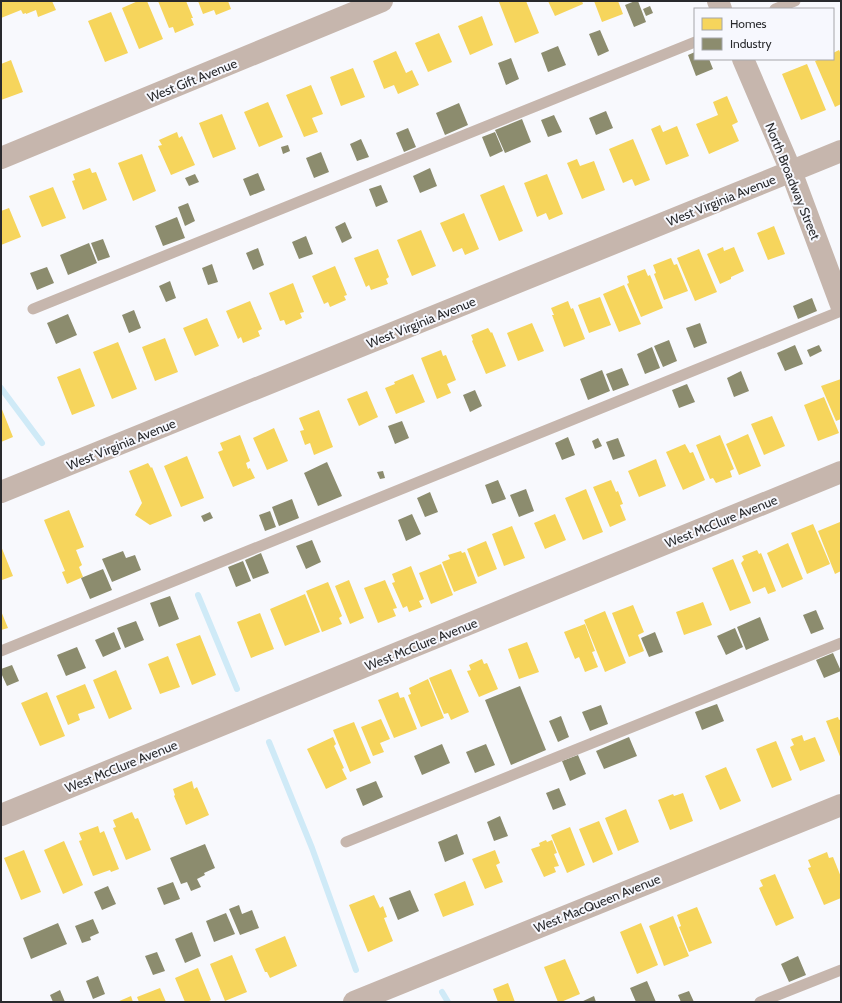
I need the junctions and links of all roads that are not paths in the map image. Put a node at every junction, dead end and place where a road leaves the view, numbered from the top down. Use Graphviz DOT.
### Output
graph roads {
  1 [pos="382,1"];
  2 [pos="795,1"];
  3 [pos="778,8"];
  4 [pos="694,42"];
  5 [pos="743,60"];
  6 [pos="841,151"];
  7 [pos="1,158"];
  8 [pos="791,171"];
  9 [pos="841,305"];
  10 [pos="33,309"];
  11 [pos="841,311"];
  12 [pos="841,472"];
  13 [pos="1,492"];
  14 [pos="841,643"];
  15 [pos="1,651"];
  16 [pos="841,805"];
  17 [pos="1,815"];
  18 [pos="346,842"];
  19 [pos="841,970"];
  20 [pos="354,1002"];
  21 [pos="760,1002"];
  1 -- 7 [label="street, West Gift Avenue"];
  2 -- 3 [label="lane"];
  4 -- 10 [label="lane"];
  5 -- 8 [label="street, North Broadway Street"];
  6 -- 8 [label="street, West Virginia Avenue"];
  8 -- 9 [label="street, North Broadway Street"];
  8 -- 13 [label="street, West Virginia Avenue"];
  11 -- 15 [label="lane"];
  12 -- 17 [label="street, West McClure Avenue"];
  14 -- 18 [label="lane"];
  16 -- 20 [label="street, West MacQueen Avenue"];
  19 -- 21 [label="lane"];
}
